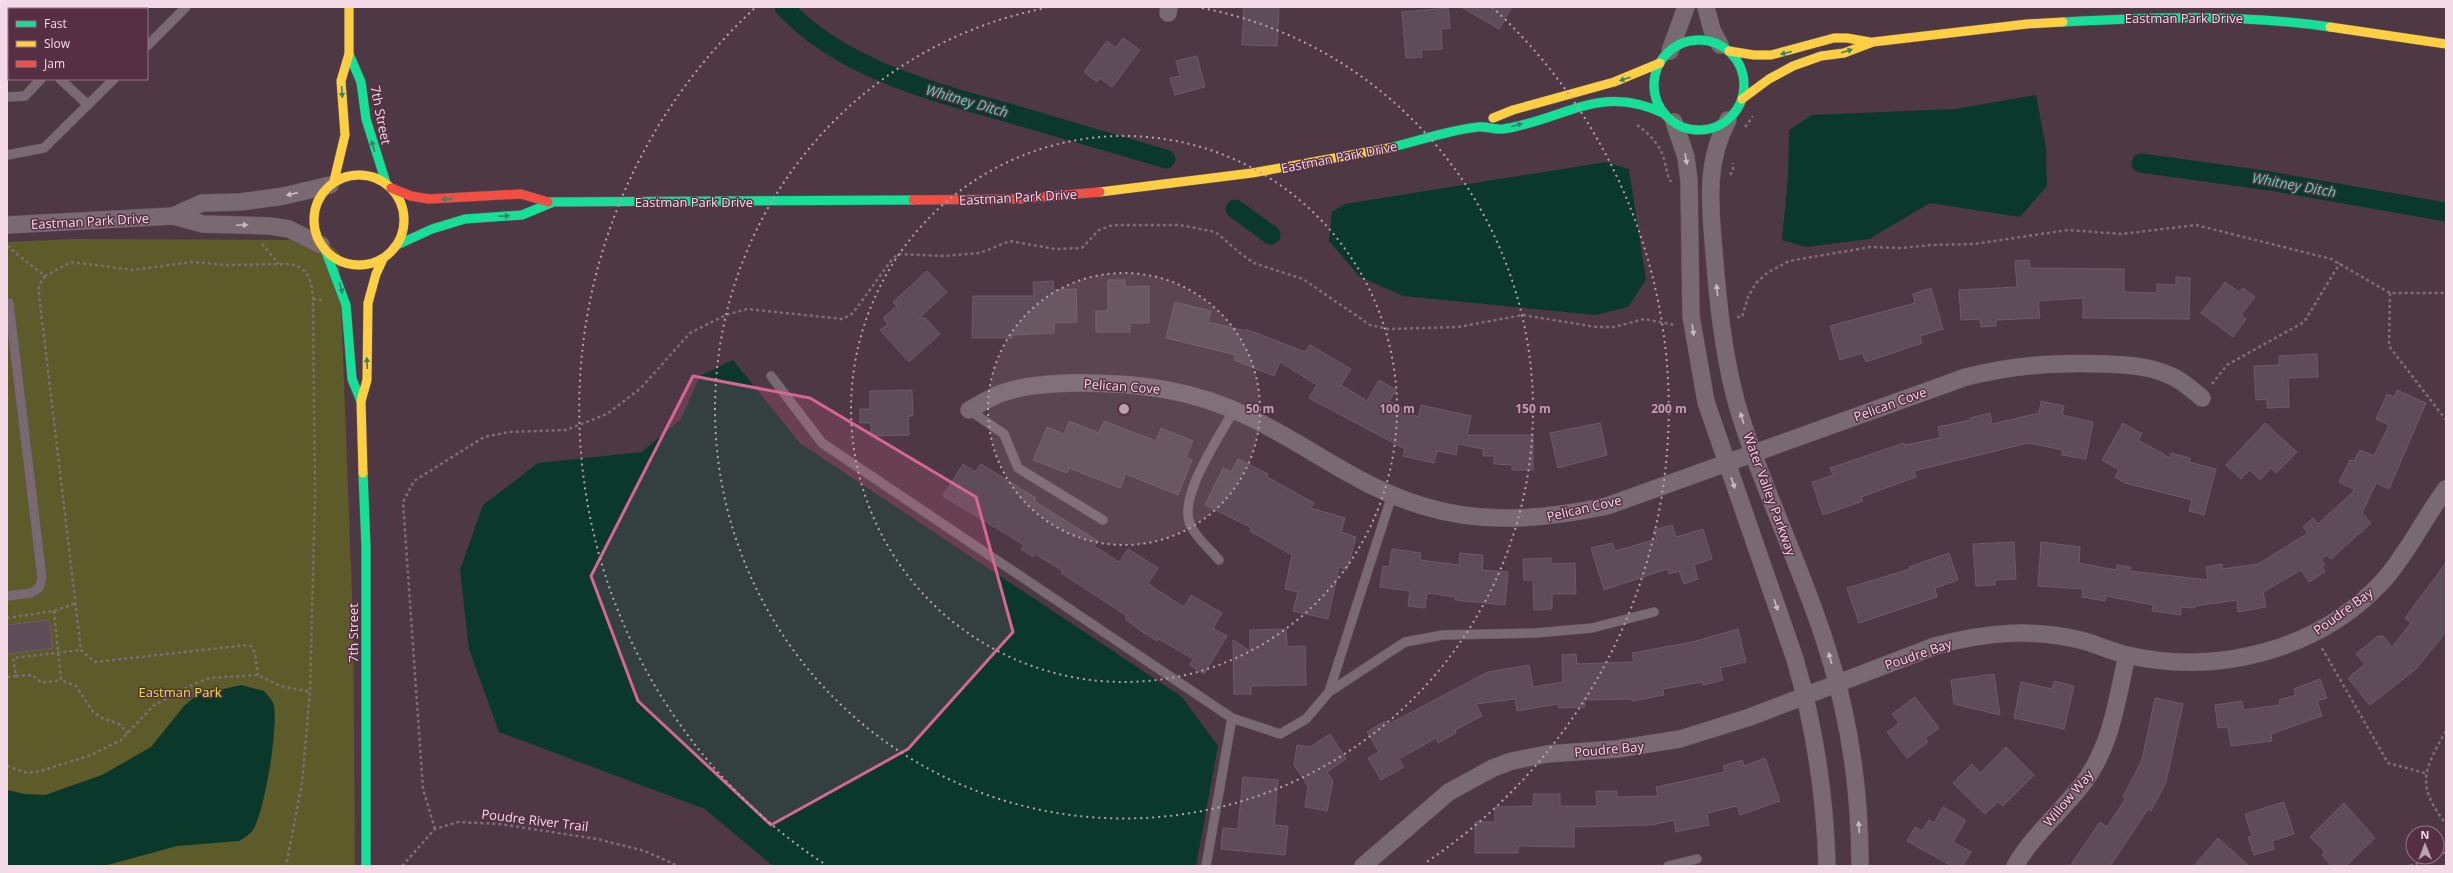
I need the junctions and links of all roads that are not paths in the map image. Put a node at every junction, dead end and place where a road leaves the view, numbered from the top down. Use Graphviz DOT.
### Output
graph roads {
  1 [pos="186,7"];
  2 [pos="349,7"];
  3 [pos="1686,7"];
  4 [pos="1706,7"];
  5 [pos="1873,42"];
  6 [pos="2446,44"];
  7 [pos="148,45"];
  8 [pos="1724,48"];
  9 [pos="349,54"];
  10 [pos="1665,57"];
  11 [pos="40,80"];
  12 [pos="61,80"];
  13 [pos="113,80"];
  14 [pos="7,98"];
  15 [pos="1742,99"];
  16 [pos="88,105"];
  17 [pos="1669,118"];
  18 [pos="1728,120"];
  19 [pos="1479,127"];
  20 [pos="7,155"];
  21 [pos="332,183"];
  22 [pos="389,186"];
  23 [pos="551,203"];
  24 [pos="173,216"];
  25 [pos="7,225"];
  26 [pos="397,245"];
  27 [pos="323,249"];
  28 [pos="383,259"];
  29 [pos="7,304"];
  30 [pos="771,376"];
  31 [pos="2202,398"];
  32 [pos="361,401"];
  33 [pos="969,410"];
  34 [pos="1234,410"];
  35 [pos="1753,452"];
  36 [pos="1726,463"];
  37 [pos="2446,489"];
  38 [pos="1392,495"];
  39 [pos="1103,520"];
  40 [pos="1219,560"];
  41 [pos="7,596"];
  42 [pos="1654,612"];
  43 [pos="2127,655"];
  44 [pos="1837,683"];
  45 [pos="1329,692"];
  46 [pos="1805,696"];
  47 [pos="1232,718"];
  48 [pos="1697,859"];
  49 [pos="366,866"];
  50 [pos="1206,866"];
  51 [pos="1363,866"];
  52 [pos="1668,866"];
  53 [pos="1827,866"];
  54 [pos="1860,866"];
  55 [pos="2016,866"];
  1 -- 7 [label="lane"];
  2 -- 9 [label="street, 7th Street"];
  3 -- 10 [label="street"];
  4 -- 8 [label="street"];
  5 -- 6 [label="street, Eastman Park Drive"];
  5 -- 8 [label="street, Eastman Park Drive, one-way"];
  15 -- 5 [label="street, Eastman Park Drive, one-way"];
  8 -- 10 [label="street"];
  8 -- 15 [label="street"];
  9 -- 21 [label="street, 7th Street, one-way"];
  22 -- 9 [label="street, 7th Street, one-way"];
  10 -- 17 [label="street"];
  10 -- 19 [label="street, Eastman Park Drive, one-way"];
  11 -- 14 [label="lane"];
  12 -- 16 [label="lane"];
  13 -- 16 [label="lane"];
  15 -- 18 [label="street"];
  16 -- 20 [label="lane"];
  17 -- 18 [label="street"];
  19 -- 17 [label="street, Eastman Park Drive, one-way"];
  17 -- 36 [label="street, one-way"];
  35 -- 18 [label="street, Water Valley Parkway, one-way"];
  19 -- 23 [label="street, Eastman Park Drive"];
  21 -- 22 [label="street"];
  21 -- 24 [label="street, Eastman Park Drive, one-way"];
  21 -- 27 [label="street"];
  23 -- 22 [label="street, Eastman Park Drive, one-way"];
  22 -- 26 [label="street"];
  26 -- 23 [label="street, Eastman Park Drive, one-way"];
  24 -- 25 [label="street, Eastman Park Drive"];
  24 -- 27 [label="street, Eastman Park Drive, one-way"];
  26 -- 28 [label="street"];
  27 -- 28 [label="street"];
  27 -- 32 [label="street, 7th Street, one-way"];
  32 -- 28 [label="street, 7th Street, one-way"];
  29 -- 41 [label="lane"];
  30 -- 47 [label="lane"];
  31 -- 35 [label="street, Pelican Cove"];
  32 -- 49 [label="street, 7th Street"];
  33 -- 34 [label="street, Pelican Cove"];
  33 -- 39 [label="lane"];
  34 -- 38 [label="street, Pelican Cove"];
  34 -- 40 [label="lane"];
  35 -- 36 [label="street, Pelican Cove"];
  44 -- 35 [label="street, Water Valley Parkway, one-way"];
  36 -- 38 [label="street, Pelican Cove"];
  36 -- 46 [label="street, one-way"];
  37 -- 43 [label="street, Poudre Bay"];
  38 -- 45 [label="lane"];
  42 -- 45 [label="lane"];
  43 -- 44 [label="street, Poudre Bay"];
  43 -- 55 [label="street, Willow Way"];
  44 -- 46 [label="street, Poudre Bay"];
  54 -- 44 [label="street, Water Valley Parkway, one-way"];
  45 -- 47 [label="lane"];
  46 -- 51 [label="street, Poudre Bay"];
  46 -- 53 [label="street"];
  47 -- 50 [label="lane"];
  48 -- 52 [label="lane"];
}
